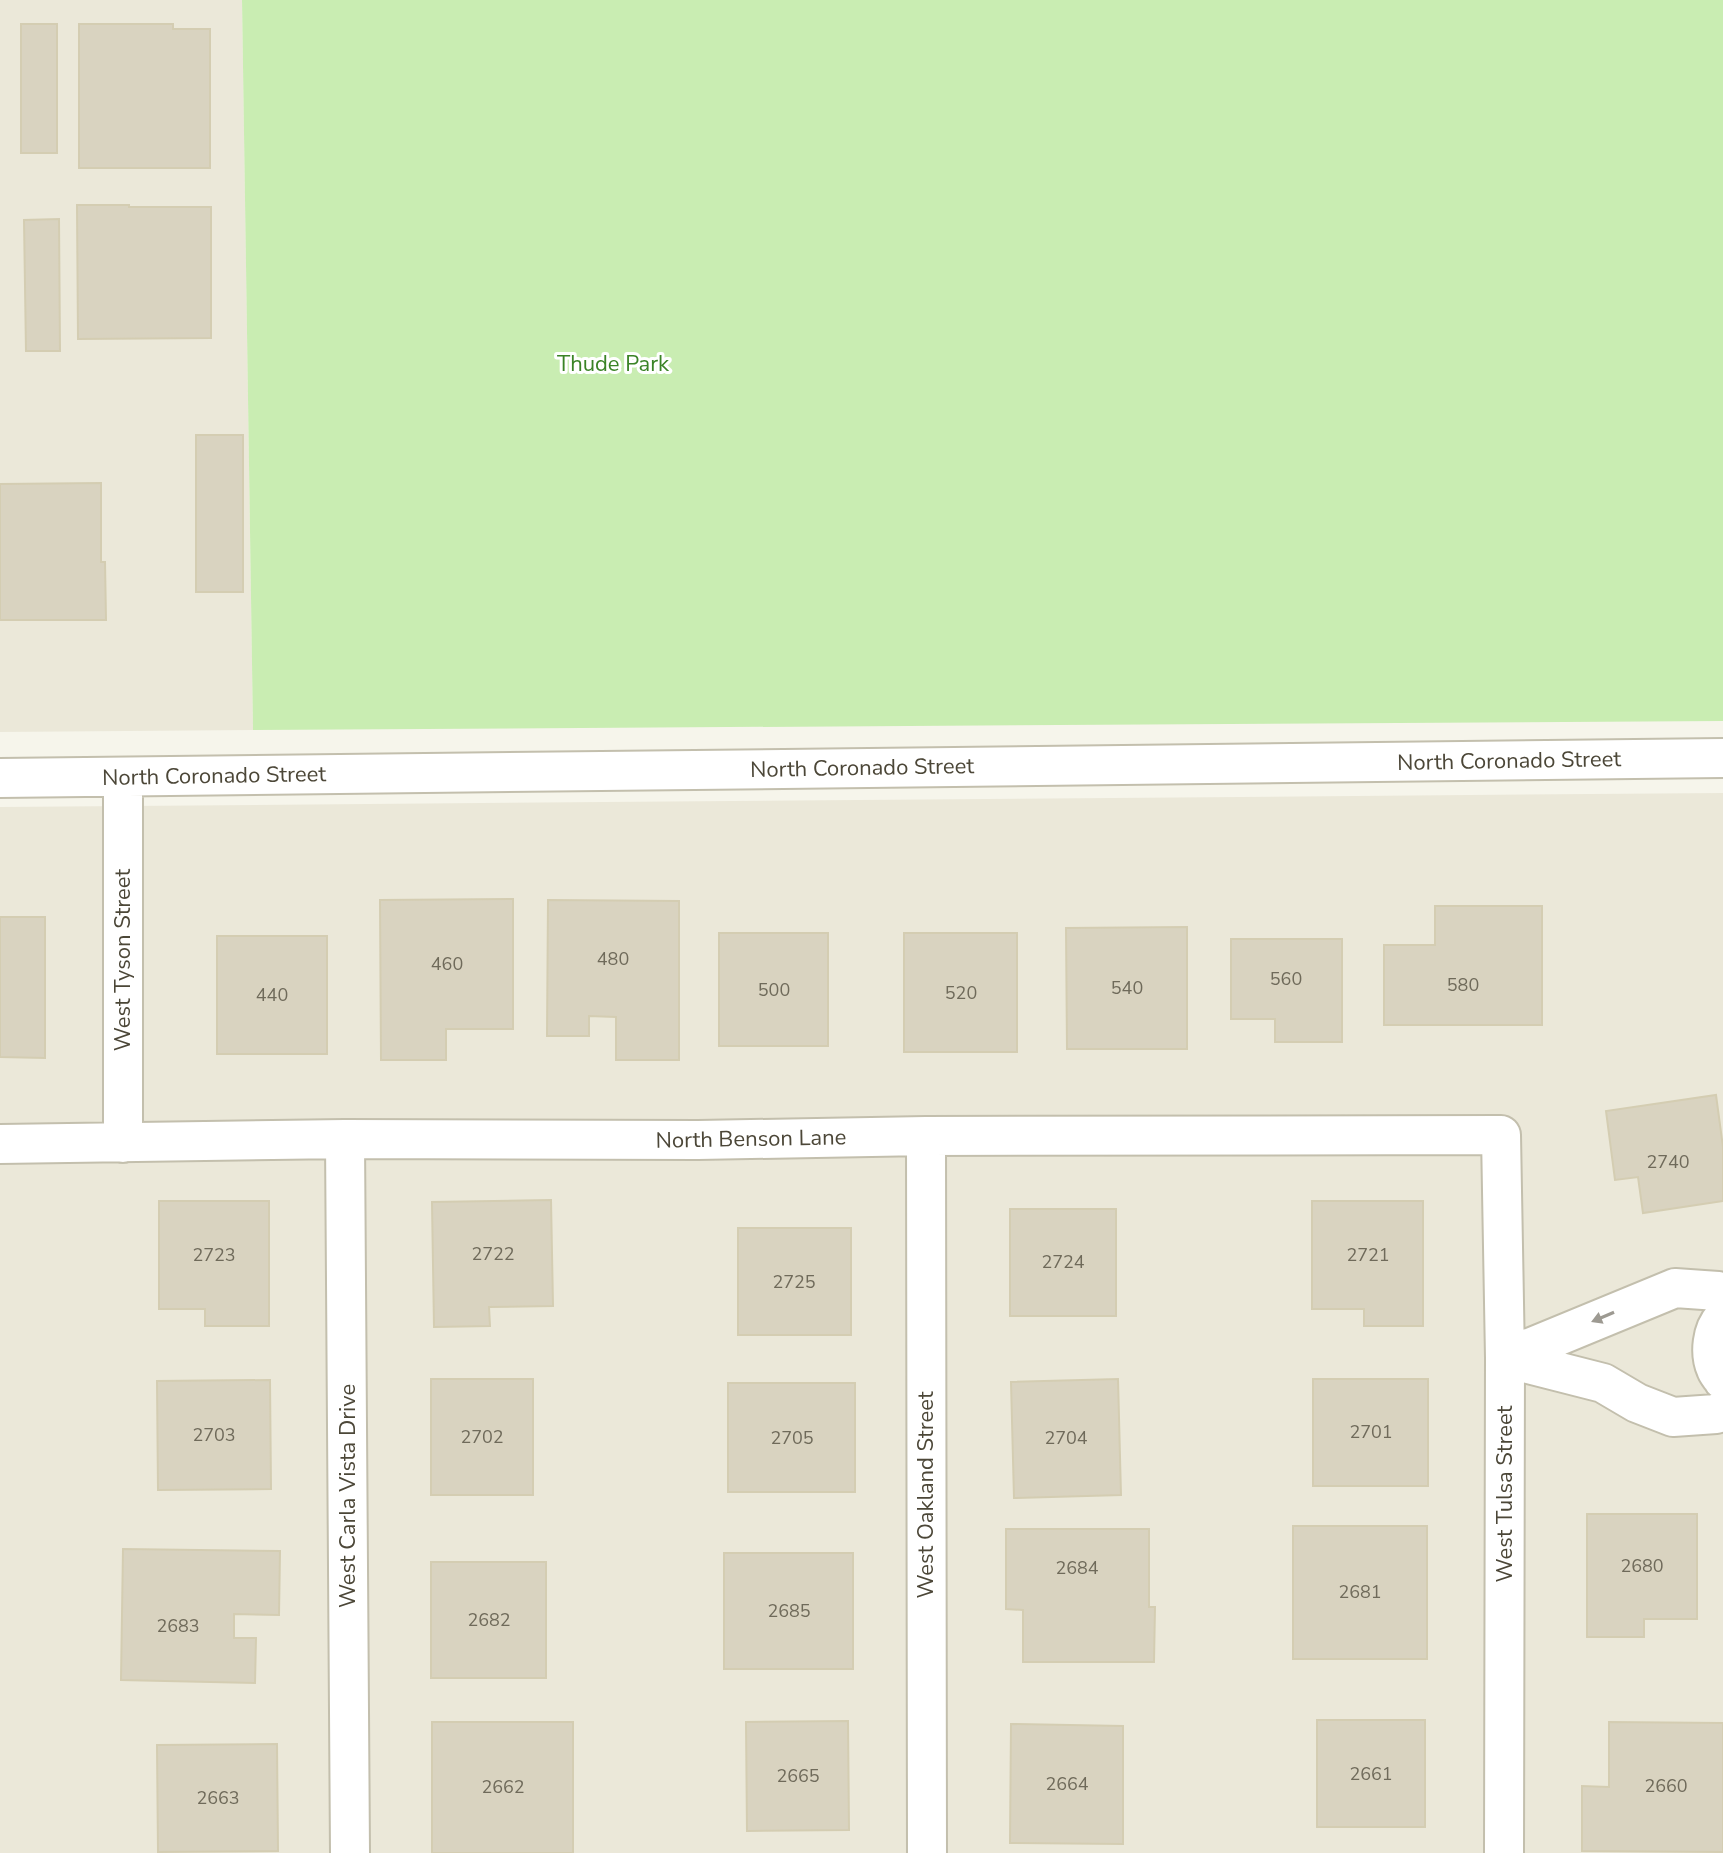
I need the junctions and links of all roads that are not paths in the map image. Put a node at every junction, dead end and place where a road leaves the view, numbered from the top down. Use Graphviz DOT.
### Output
graph roads {
  1 [pos="1723,758"];
  2 [pos="123,777"];
  3 [pos="0,778"];
  4 [pos="1501,1135"];
  5 [pos="926,1136"];
  6 [pos="345,1139"];
  7 [pos="123,1143"];
  8 [pos="0,1144"];
  9 [pos="1723,1293"];
  10 [pos="1723,1318"];
  11 [pos="1505,1358"];
  12 [pos="1723,1380"];
  13 [pos="1723,1410"];
  14 [pos="350,1853"];
  15 [pos="927,1853"];
  16 [pos="1504,1853"];
  1 -- 2 [label="street, North Coronado Street"];
  2 -- 3 [label="street, North Coronado Street"];
  2 -- 7 [label="street, West Tyson Street"];
  4 -- 5 [label="street, North Benson Lane"];
  4 -- 11 [label="street, West Tulsa Street"];
  5 -- 6 [label="street, North Benson Lane"];
  5 -- 15 [label="street, West Oakland Street"];
  6 -- 7 [label="street, North Benson Lane"];
  6 -- 14 [label="street, West Carla Vista Drive"];
  7 -- 8 [label="street, North Benson Lane"];
  9 -- 11 [label="street, one-way"];
  10 -- 12 [label="street"];
  11 -- 13 [label="street"];
  11 -- 16 [label="street, West Tulsa Street"];
}
